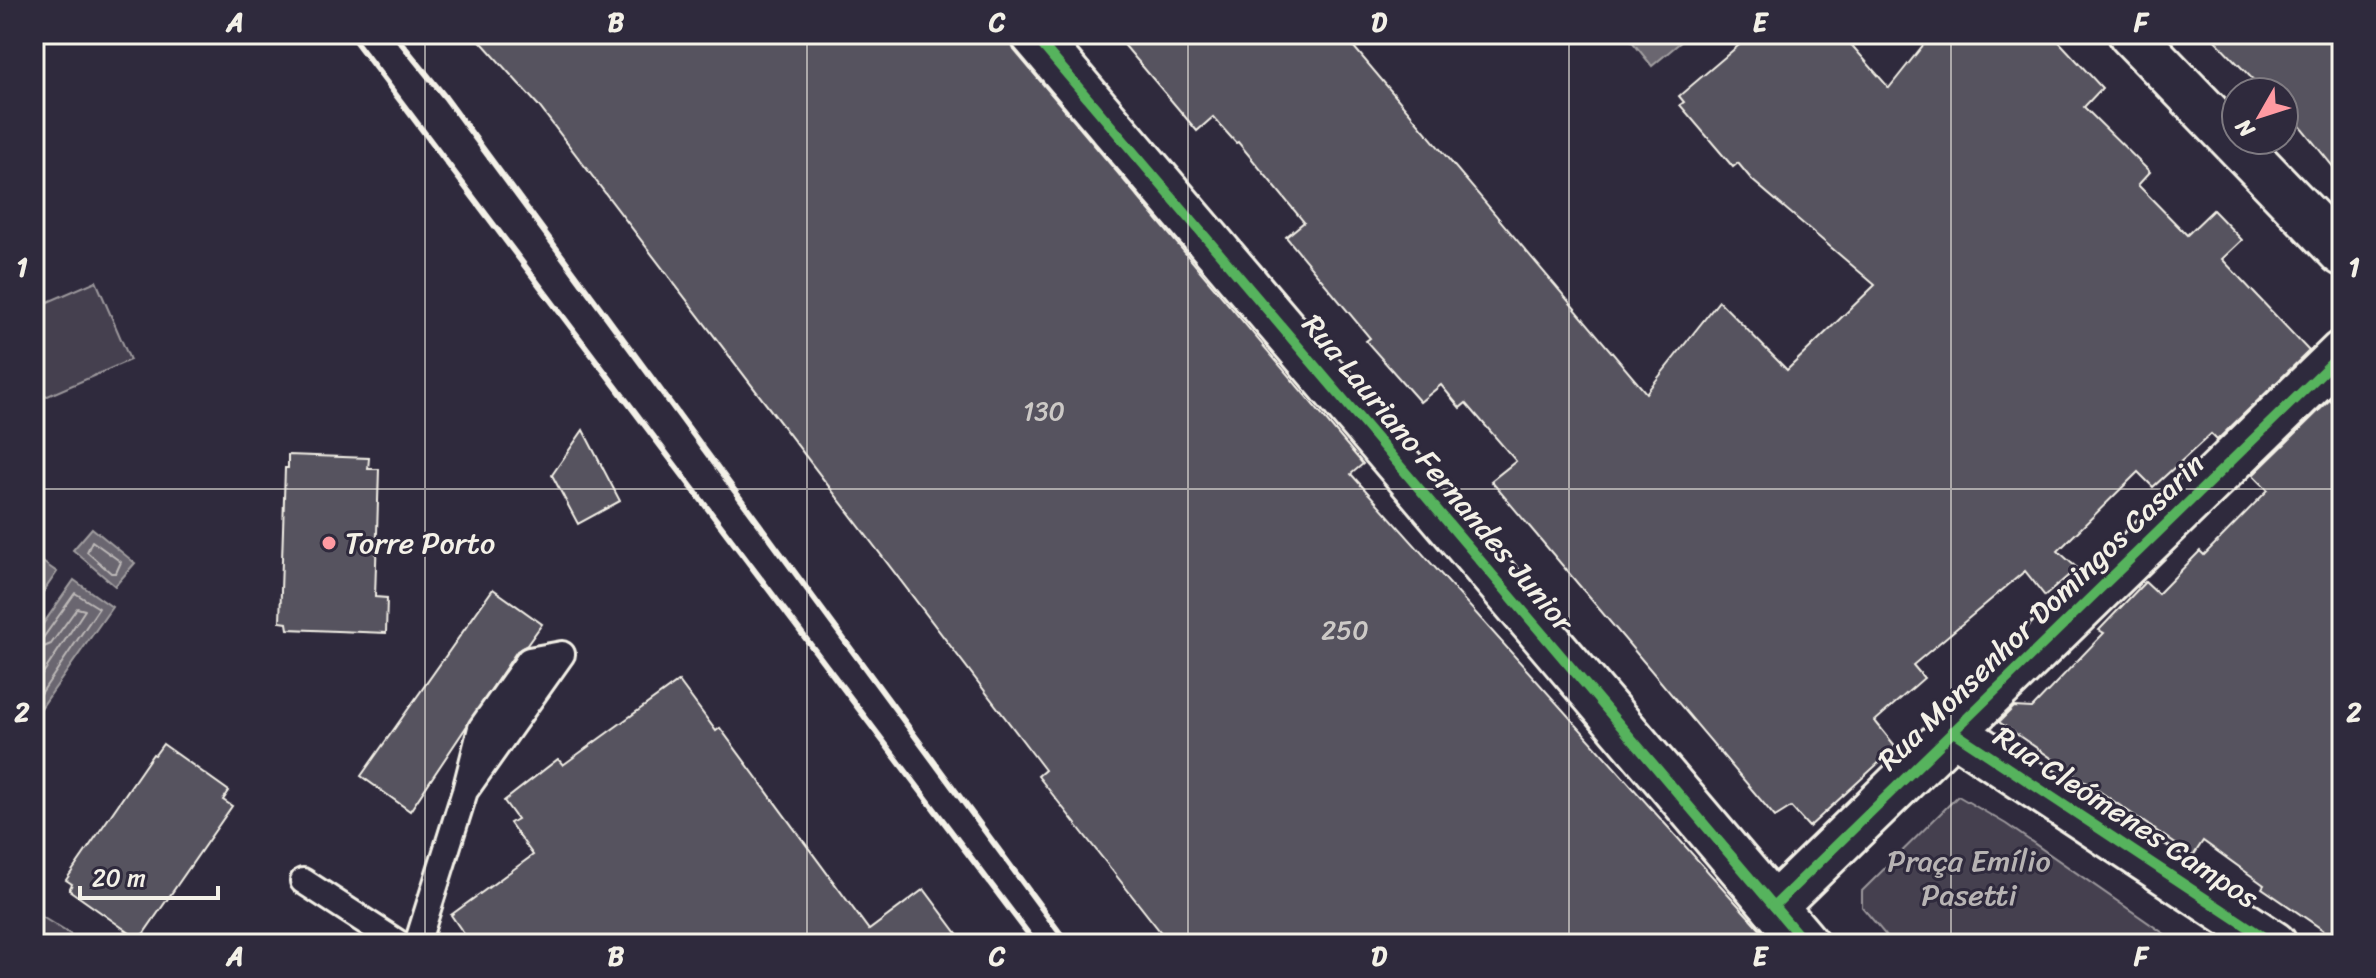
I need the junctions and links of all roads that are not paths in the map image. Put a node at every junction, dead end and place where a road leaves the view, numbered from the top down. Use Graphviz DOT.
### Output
graph roads {
  1 [pos="1033,34"];
  2 [pos="2131,34"];
  3 [pos="2342,253"];
  4 [pos="2342,353"];
  5 [pos="1952,731"];
  6 [pos="465,791"];
  7 [pos="303,881"];
  8 [pos="1774,906"];
  9 [pos="400,944"];
  10 [pos="417,944"];
  11 [pos="1806,944"];
  12 [pos="2274,944"];
  1 -- 8 [label="street, Rua Lauriano Fernandes Junior"];
  2 -- 3 [label="street"];
  4 -- 5 [label="street, Rua Monsenhor Domingos Casarin"];
  5 -- 8 [label="street, Rua Monsenhor Domingos Casarin"];
  5 -- 12 [label="street, Rua Cleómenes Campos"];
  6 -- 6 [label="lane"];
  6 -- 10 [label="lane"];
  7 -- 9 [label="lane"];
  8 -- 11 [label="street, Rua Lauriano Fernandes Junior"];
}
